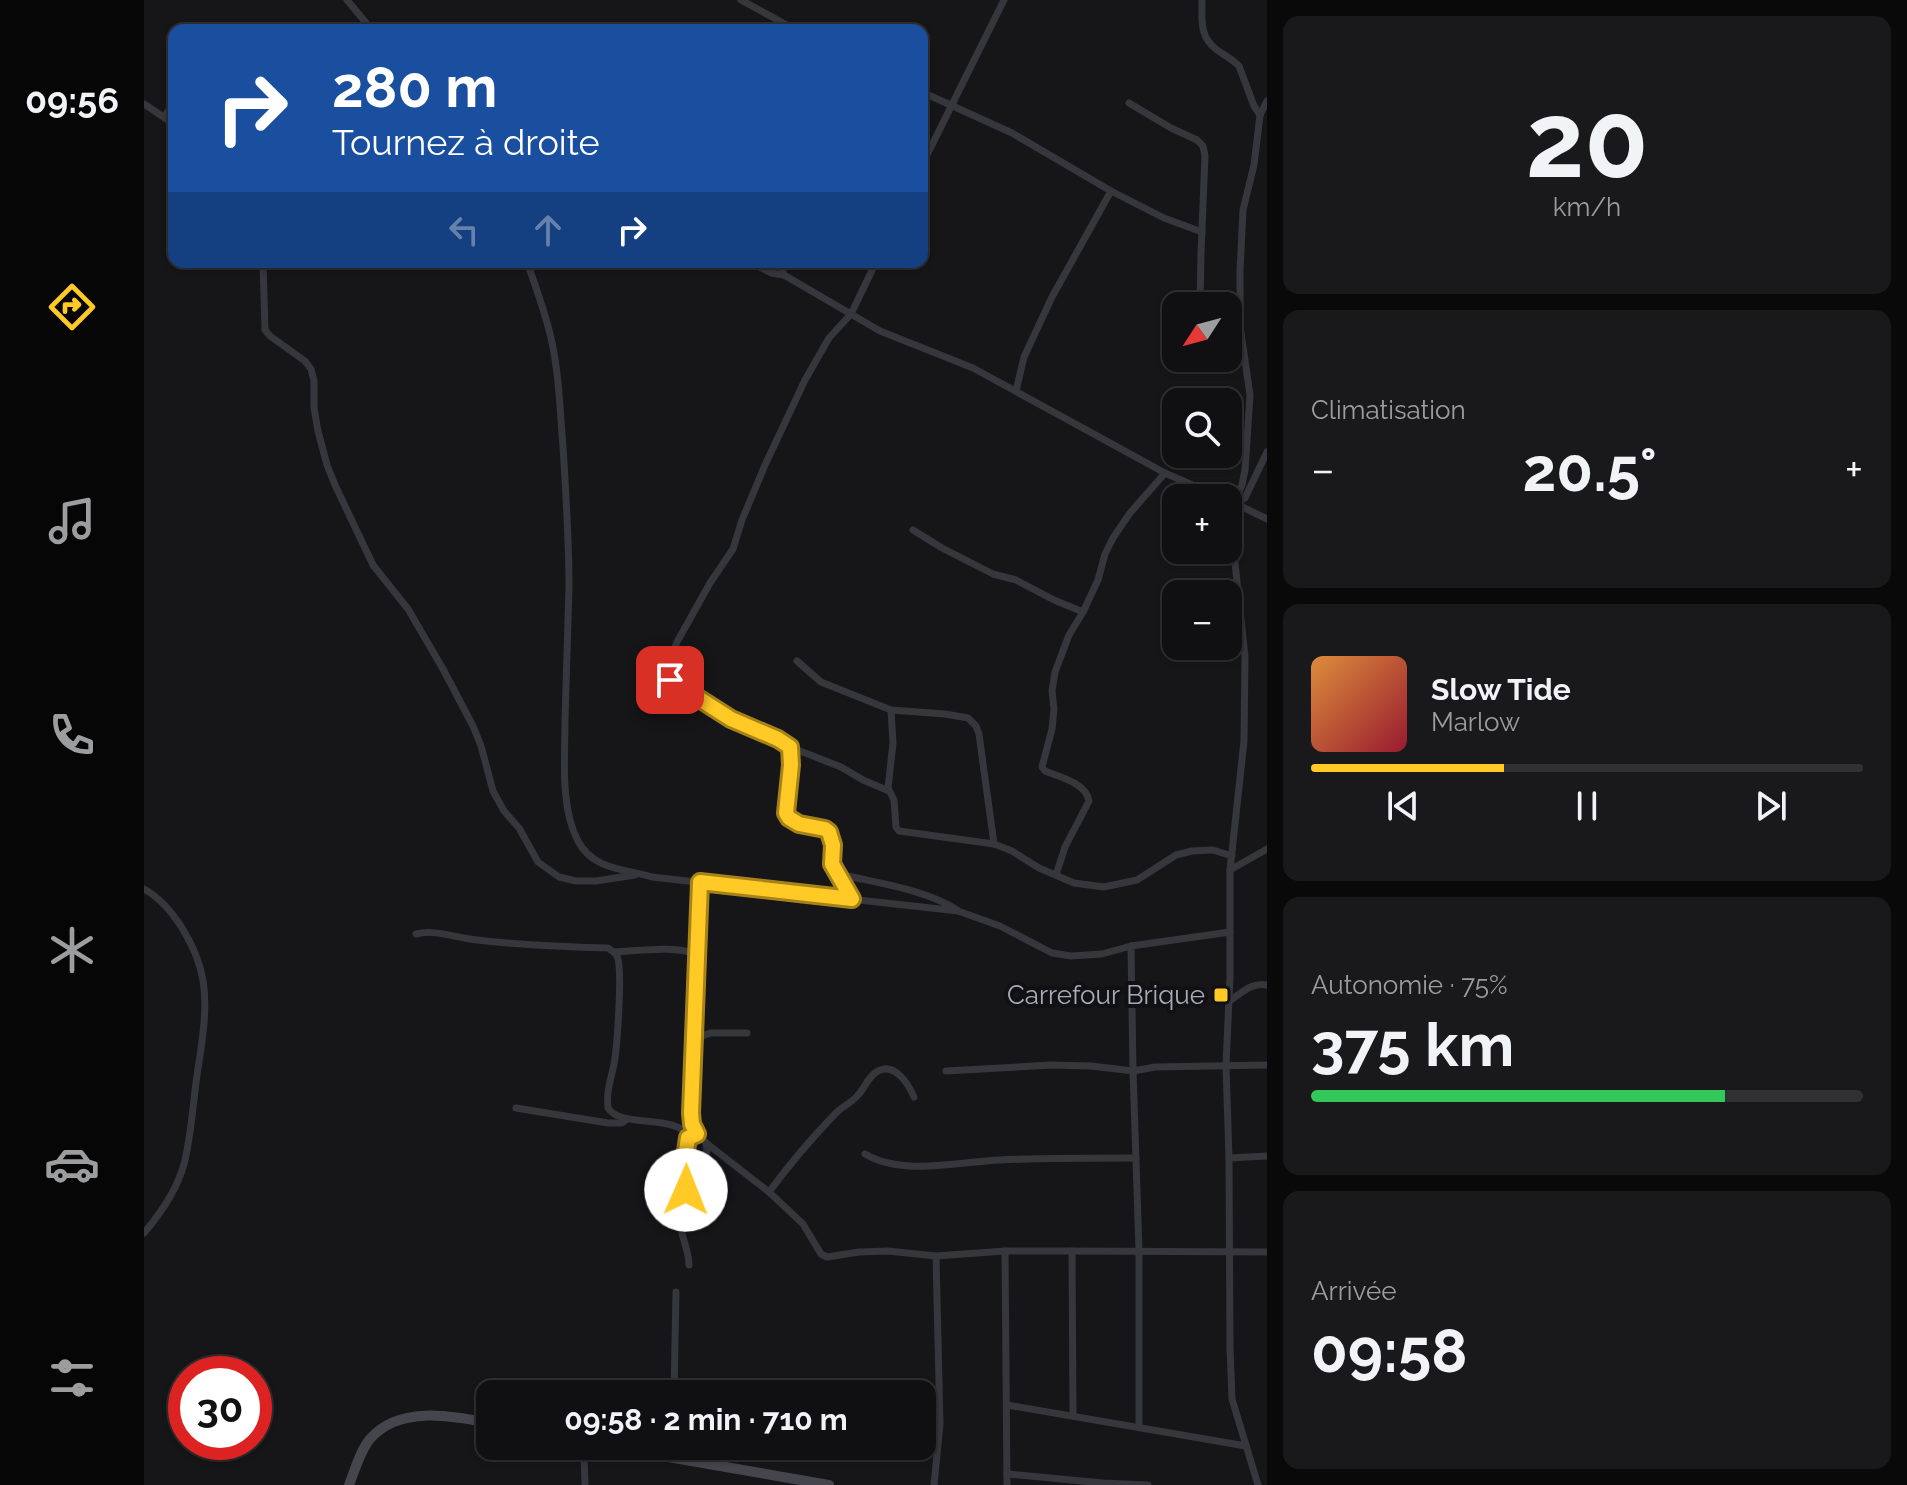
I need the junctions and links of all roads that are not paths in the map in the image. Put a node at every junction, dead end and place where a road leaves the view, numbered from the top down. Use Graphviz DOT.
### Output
graph roads {
  1 [pos="347,0"];
  2 [pos="741,0"];
  3 [pos="1004,0"];
  4 [pos="1202,0"];
  5 [pos="367,24"];
  6 [pos="785,24"];
  7 [pos="928,95"];
  8 [pos="1267,101"];
  9 [pos="1129,103"];
  10 [pos="144,104"];
  11 [pos="951,105"];
  12 [pos="168,111"];
  13 [pos="1260,115"];
  14 [pos="164,117"];
  15 [pos="168,120"];
  16 [pos="928,153"];
  17 [pos="1111,191"];
  18 [pos="1202,232"];
  19 [pos="263,268"];
  20 [pos="529,268"];
  21 [pos="761,268"];
  22 [pos="782,268"];
  23 [pos="873,268"];
  24 [pos="784,275"];
  25 [pos="1200,292"];
  26 [pos="1240,292"];
  27 [pos="851,314"];
  28 [pos="1242,340"];
  29 [pos="1016,391"];
  30 [pos="1267,452"];
  31 [pos="1165,473"];
  32 [pos="1190,484"];
  33 [pos="1240,484"];
  34 [pos="1242,500"];
  35 [pos="1242,505"];
  36 [pos="1267,519"];
  37 [pos="913,530"];
  38 [pos="1235,564"];
  39 [pos="1083,612"];
  40 [pos="797,661"];
  41 [pos="891,710"];
  42 [pos="790,747"];
  43 [pos="889,791"];
  44 [pos="994,844"];
  45 [pos="1267,849"];
  46 [pos="1232,856"];
  47 [pos="1230,870"];
  48 [pos="641,873"];
  49 [pos="837,873"];
  50 [pos="1056,875"];
  51 [pos="700,882"];
  52 [pos="144,889"];
  53 [pos="852,899"];
  54 [pos="958,911"];
  55 [pos="1230,932"];
  56 [pos="416,934"];
  57 [pos="1131,946"];
  58 [pos="614,952"];
  59 [pos="698,955"];
  60 [pos="1267,985"];
  61 [pos="1229,1001"];
  62 [pos="747,1033"];
  63 [pos="695,1039"];
  64 [pos="1226,1065"];
  65 [pos="1267,1065"];
  66 [pos="946,1071"];
  67 [pos="1133,1071"];
  68 [pos="914,1097"];
  69 [pos="516,1108"];
  70 [pos="627,1119"];
  71 [pos="697,1134"];
  72 [pos="688,1138"];
  73 [pos="706,1143"];
  74 [pos="686,1151"];
  75 [pos="865,1154"];
  76 [pos="1267,1156"];
  77 [pos="1136,1158"];
  78 [pos="1229,1158"];
  79 [pos="769,1192"];
  80 [pos="144,1233"];
  81 [pos="1005,1251"];
  82 [pos="1072,1251"];
  83 [pos="1139,1251"];
  84 [pos="1267,1252"];
  85 [pos="1228,1253"];
  86 [pos="936,1256"];
  87 [pos="689,1265"];
  88 [pos="676,1292"];
  89 [pos="674,1380"];
  90 [pos="1007,1405"];
  91 [pos="1073,1415"];
  92 [pos="476,1420"];
  93 [pos="1139,1427"];
  94 [pos="1246,1446"];
  95 [pos="584,1460"];
  96 [pos="686,1460"];
  97 [pos="1007,1474"];
  98 [pos="349,1485"];
  99 [pos="585,1485"];
  100 [pos="829,1485"];
  101 [pos="934,1485"];
  102 [pos="1007,1485"];
  103 [pos="1148,1485"];
  104 [pos="1258,1485"];
  1 -- 5 [label="street"];
  2 -- 6 [label="street"];
  3 -- 11 [label="street"];
  4 -- 13 [label="street"];
  7 -- 11 [label="street"];
  8 -- 13 [label="street"];
  9 -- 18 [label="street"];
  10 -- 14 [label="street"];
  11 -- 16 [label="street"];
  11 -- 17 [label="street"];
  12 -- 14 [label="street"];
  13 -- 26 [label="street"];
  14 -- 15 [label="street"];
  17 -- 18 [label="street"];
  17 -- 29 [label="street"];
  18 -- 25 [label="street"];
  19 -- 48 [label="street"];
  20 -- 48 [label="street"];
  21 -- 24 [label="street"];
  22 -- 24 [label="street"];
  23 -- 27 [label="street"];
  24 -- 27 [label="street"];
  27 -- 29 [label="street"];
  27 -- 42 [label="street"];
  28 -- 33 [label="street"];
  29 -- 31 [label="street"];
  30 -- 34 [label="street"];
  31 -- 32 [label="street"];
  31 -- 39 [label="street"];
  35 -- 36 [label="street"];
  37 -- 39 [label="street"];
  38 -- 46 [label="street"];
  39 -- 50 [label="street"];
  40 -- 41 [label="street"];
  41 -- 43 [label="street"];
  41 -- 44 [label="street"];
  42 -- 43 [label="street"];
  42 -- 49 [label="street"];
  43 -- 44 [label="street"];
  44 -- 50 [label="street"];
  45 -- 47 [label="street"];
  46 -- 47 [label="street"];
  46 -- 50 [label="street"];
  47 -- 55 [label="street"];
  48 -- 51 [label="street"];
  49 -- 53 [label="street"];
  49 -- 54 [label="street"];
  51 -- 53 [label="street"];
  51 -- 59 [label="street"];
  52 -- 80 [label="street"];
  53 -- 54 [label="street"];
  54 -- 57 [label="street"];
  55 -- 57 [label="street"];
  55 -- 61 [label="street"];
  56 -- 58 [label="street"];
  57 -- 67 [label="street"];
  58 -- 59 [label="street"];
  58 -- 70 [label="street"];
  59 -- 63 [label="street"];
  60 -- 61 [label="street"];
  61 -- 64 [label="street"];
  62 -- 63 [label="street"];
  63 -- 71 [label="street"];
  64 -- 65 [label="street"];
  64 -- 67 [label="street"];
  64 -- 78 [label="street"];
  66 -- 67 [label="street"];
  67 -- 77 [label="street"];
  68 -- 79 [label="street"];
  69 -- 70 [label="street"];
  70 -- 72 [label="street"];
  71 -- 72 [label="street"];
  71 -- 73 [label="street"];
  72 -- 74 [label="street"];
  73 -- 74 [label="street"];
  73 -- 79 [label="street"];
  74 -- 87 [label="street"];
  75 -- 77 [label="street"];
  76 -- 78 [label="street"];
  77 -- 83 [label="street"];
  78 -- 85 [label="street"];
  79 -- 86 [label="street"];
  81 -- 82 [label="street"];
  81 -- 86 [label="street"];
  81 -- 90 [label="street"];
  82 -- 83 [label="street"];
  82 -- 91 [label="street"];
  83 -- 85 [label="street"];
  83 -- 93 [label="street"];
  84 -- 85 [label="street"];
  85 -- 94 [label="street"];
  86 -- 101 [label="street"];
  88 -- 89 [label="street"];
  90 -- 91 [label="street"];
  90 -- 97 [label="street"];
  91 -- 93 [label="street"];
  92 -- 98 [label="street"];
  93 -- 94 [label="street"];
  94 -- 104 [label="street"];
  95 -- 99 [label="street"];
  96 -- 100 [label="street"];
  97 -- 102 [label="street"];
  97 -- 103 [label="street"];
}
